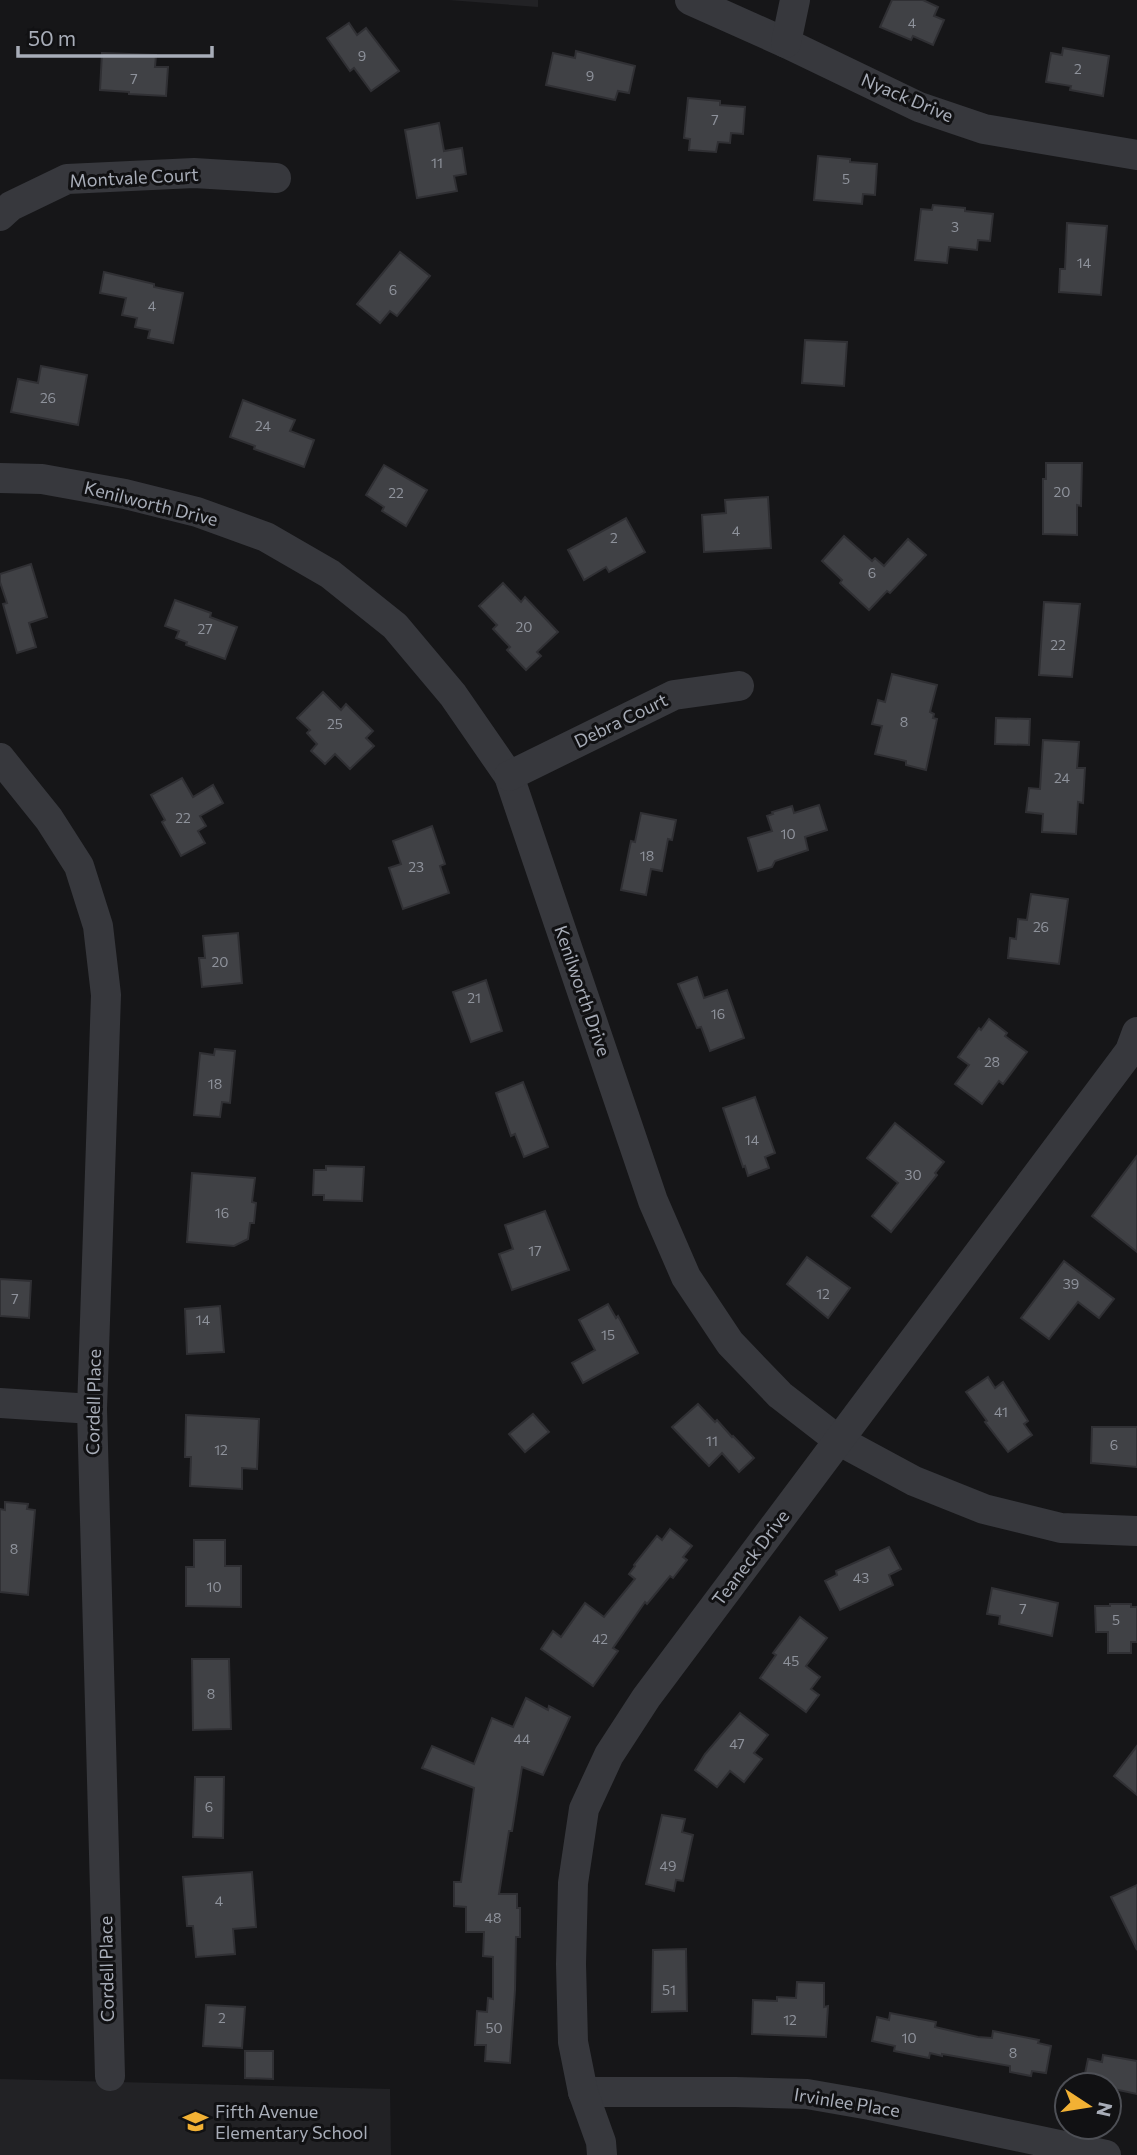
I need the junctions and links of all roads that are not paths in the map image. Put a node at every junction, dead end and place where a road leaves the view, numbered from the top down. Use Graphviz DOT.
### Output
graph roads {
  1 [pos="690,0"];
  2 [pos="795,0"];
  3 [pos="786,43"];
  4 [pos="1137,155"];
  5 [pos="276,178"];
  6 [pos="0,216"];
  7 [pos="0,478"];
  8 [pos="738,686"];
  9 [pos="0,758"];
  10 [pos="509,776"];
  11 [pos="1137,1032"];
  12 [pos="0,1403"];
  13 [pos="92,1409"];
  14 [pos="838,1440"];
  15 [pos="1137,1531"];
  16 [pos="110,2076"];
  17 [pos="583,2092"];
  18 [pos="603,2155"];
  19 [pos="1106,2155"];
  1 -- 3 [label="street, Nyack Drive"];
  2 -- 3 [label="street"];
  3 -- 4 [label="street, Nyack Drive"];
  5 -- 6 [label="street, Montvale Court"];
  7 -- 10 [label="street, Kenilworth Drive"];
  8 -- 10 [label="street, Debra Court"];
  9 -- 13 [label="street, Cordell Place"];
  10 -- 14 [label="street, Kenilworth Drive"];
  11 -- 14 [label="street, Teaneck Drive"];
  12 -- 13 [label="street"];
  13 -- 16 [label="street, Cordell Place"];
  14 -- 15 [label="street, Kenilworth Drive"];
  14 -- 17 [label="street, Teaneck Drive"];
  17 -- 18 [label="street, Teaneck Drive"];
  17 -- 19 [label="street, Irvinlee Place"];
}
